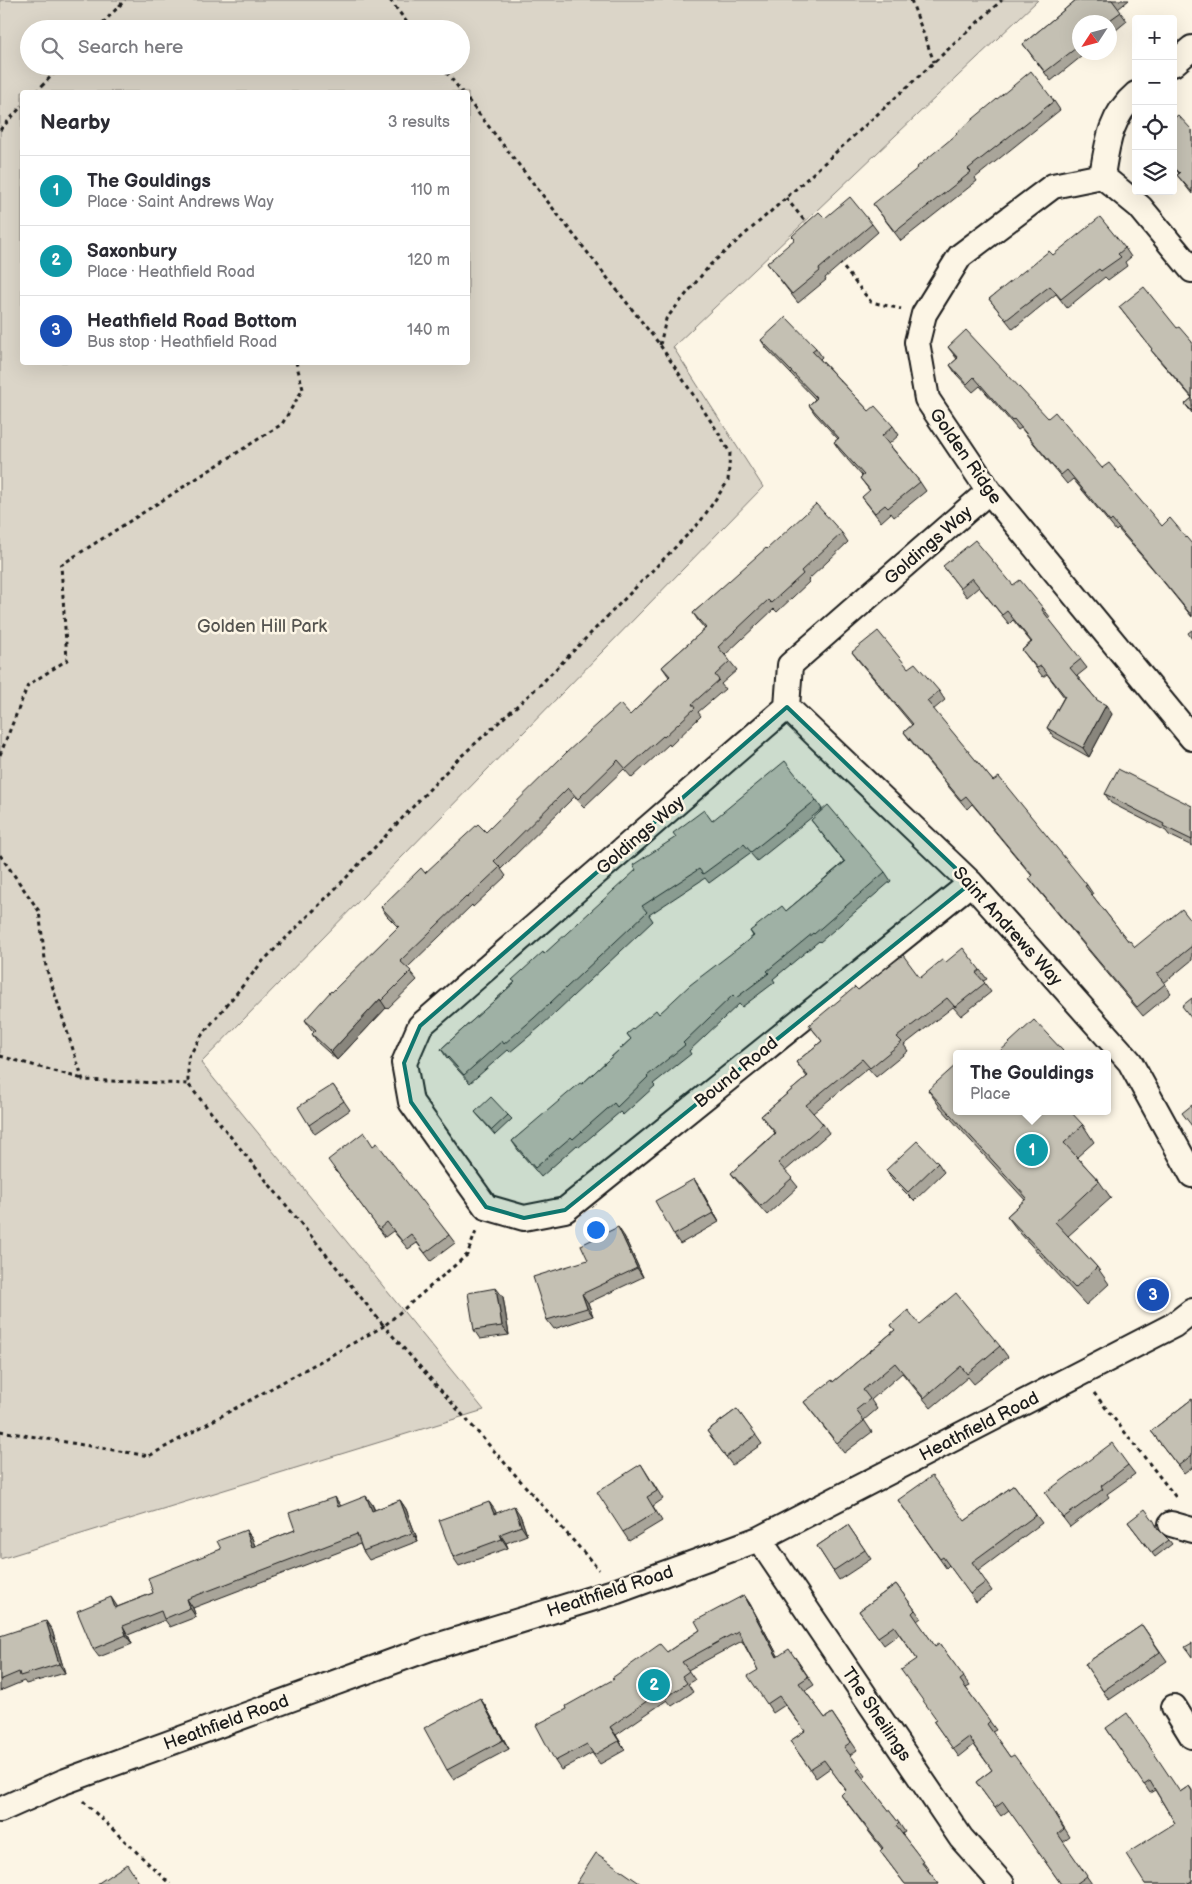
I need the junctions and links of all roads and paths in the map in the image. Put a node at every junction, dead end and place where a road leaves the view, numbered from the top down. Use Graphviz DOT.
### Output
graph roads {
  1 [pos="125,0"];
  2 [pos="390,0"];
  3 [pos="912,0"];
  4 [pos="1002,0"];
  5 [pos="106,20"];
  6 [pos="405,20"];
  7 [pos="1192,48"];
  8 [pos="1177,61"];
  9 [pos="934,62"];
  10 [pos="52,75"];
  11 [pos="449,75"];
  12 [pos="38,90"];
  13 [pos="460,90"];
  14 [pos="1132,97"];
  15 [pos="470,103"];
  16 [pos="20,108"];
  17 [pos="0,130"];
  18 [pos="1102,176"];
  19 [pos="786,198"];
  20 [pos="810,228"];
  21 [pos="835,257"];
  22 [pos="1192,270"];
  23 [pos="924,314"];
  24 [pos="660,345"];
  25 [pos="297,365"];
  26 [pos="989,491"];
  27 [pos="787,707"];
  28 [pos="1192,738"];
  29 [pos="0,755"];
  30 [pos="0,855"];
  31 [pos="970,882"];
  32 [pos="0,1056"];
  33 [pos="83,1080"];
  34 [pos="188,1084"];
  35 [pos="1192,1175"];
  36 [pos="486,1207"];
  37 [pos="1192,1311"];
  38 [pos="384,1326"];
  39 [pos="1080,1374"];
  40 [pos="0,1431"];
  41 [pos="1181,1519"];
  42 [pos="759,1539"];
  43 [pos="617,1591"];
  44 [pos="1174,1707"];
  45 [pos="1192,1736"];
  46 [pos="63,1782"];
  47 [pos="0,1810"];
  48 [pos="170,1884"];
  49 [pos="1002,1884"];
  1 -- 5 [label="path"];
  2 -- 6 [label="path"];
  3 -- 9 [label="path"];
  4 -- 9 [label="path"];
  7 -- 8 [label="street"];
  9 -- 19 [label="path"];
  10 -- 12 [label="path"];
  11 -- 13 [label="path"];
  14 -- 18 [label="street"];
  15 -- 24 [label="path"];
  16 -- 17 [label="path"];
  18 -- 22 [label="street"];
  18 -- 23 [label="street, Golden Ridge"];
  19 -- 20 [label="path"];
  19 -- 24 [label="path"];
  21 -- 23 [label="path"];
  23 -- 26 [label="street, Golden Ridge"];
  24 -- 34 [label="path"];
  25 -- 29 [label="path"];
  26 -- 27 [label="street, Goldings Way"];
  26 -- 28 [label="street, Golden Ridge"];
  27 -- 31 [label="street, Saint Andrews Way"];
  27 -- 36 [label="street, Goldings Way"];
  30 -- 33 [label="path"];
  31 -- 35 [label="street, Saint Andrews Way"];
  31 -- 36 [label="street, Bound Road"];
  32 -- 33 [label="path"];
  33 -- 34 [label="path"];
  34 -- 38 [label="path"];
  36 -- 38 [label="path"];
  37 -- 39 [label="street, Heathfield Road"];
  38 -- 40 [label="path"];
  38 -- 43 [label="path"];
  39 -- 41 [label="path"];
  39 -- 42 [label="street, Heathfield Road"];
  42 -- 43 [label="street, Heathfield Road"];
  42 -- 49 [label="street, The Sheilings"];
  43 -- 46 [label="street, Heathfield Road"];
  44 -- 45 [label="street"];
  46 -- 47 [label="street, Heathfield Road"];
  46 -- 48 [label="path"];
}
